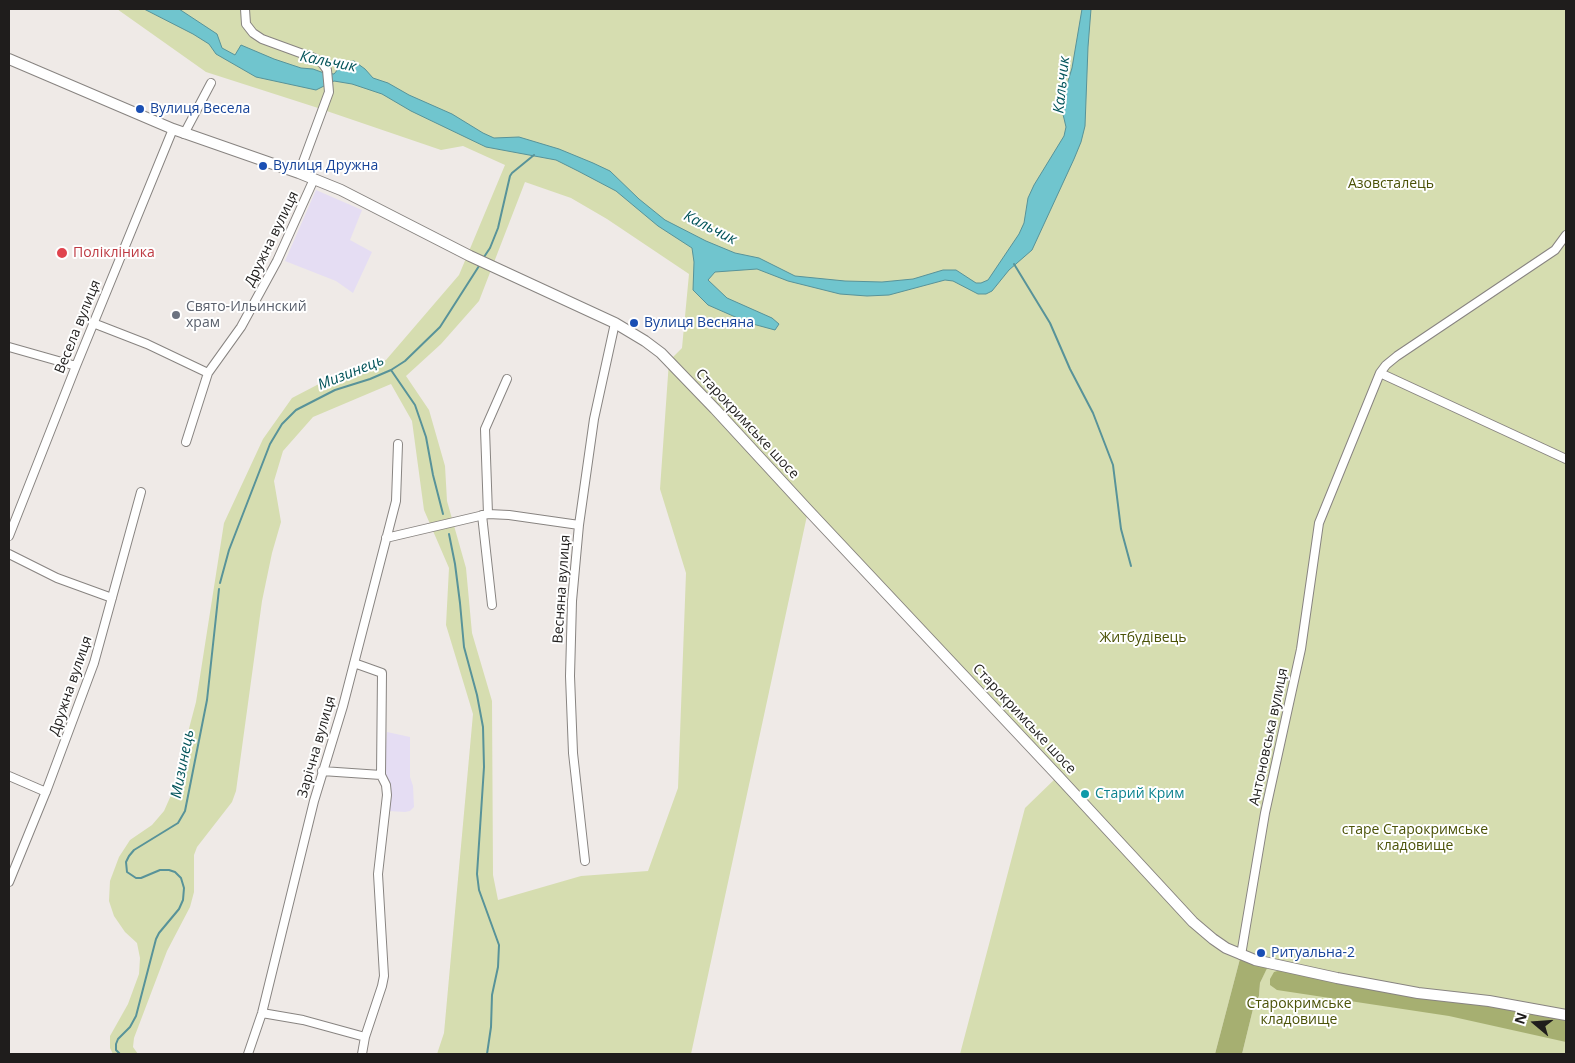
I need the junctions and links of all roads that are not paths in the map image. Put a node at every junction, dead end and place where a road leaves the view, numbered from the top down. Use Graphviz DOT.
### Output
graph roads {
  1 [pos="245,9"];
  2 [pos="9,58"];
  3 [pos="212,83"];
  4 [pos="173,129"];
  5 [pos="184,134"];
  6 [pos="299,173"];
  7 [pos="314,179"];
  8 [pos="1566,236"];
  9 [pos="615,323"];
  10 [pos="93,324"];
  11 [pos="9,347"];
  12 [pos="76,366"];
  13 [pos="208,373"];
  14 [pos="1380,374"];
  15 [pos="507,379"];
  16 [pos="186,442"];
  17 [pos="398,444"];
  18 [pos="1566,460"];
  19 [pos="141,492"];
  20 [pos="485,515"];
  21 [pos="579,525"];
  22 [pos="9,536"];
  23 [pos="386,538"];
  24 [pos="9,554"];
  25 [pos="112,598"];
  26 [pos="492,605"];
  27 [pos="354,662"];
  28 [pos="322,771"];
  29 [pos="381,775"];
  30 [pos="9,776"];
  31 [pos="46,792"];
  32 [pos="585,860"];
  33 [pos="9,882"];
  34 [pos="1241,955"];
  35 [pos="262,1013"];
  36 [pos="1566,1015"];
  37 [pos="364,1036"];
  38 [pos="248,1054"];
  39 [pos="362,1054"];
  1 -- 6 [label="street"];
  2 -- 4 [label="street, Старокримське шосе"];
  3 -- 5 [label="street"];
  4 -- 5 [label="street, Старокримське шосе"];
  4 -- 10 [label="street, Весела вулиця"];
  5 -- 6 [label="street, Старокримське шосе"];
  6 -- 7 [label="street, Старокримське шосе"];
  7 -- 9 [label="street, Старокримське шосе"];
  7 -- 13 [label="street, Дружна вулиця"];
  8 -- 14 [label="street"];
  9 -- 21 [label="street, Весняна вулиця"];
  9 -- 34 [label="street, Старокримське шосе"];
  10 -- 12 [label="street, Весела вулиця"];
  10 -- 13 [label="street"];
  11 -- 12 [label="street"];
  12 -- 22 [label="street, Весела вулиця"];
  13 -- 16 [label="street, Дружна вулиця"];
  14 -- 18 [label="street"];
  14 -- 34 [label="street, Антоновська вулиця"];
  15 -- 20 [label="street"];
  17 -- 23 [label="street, Зарічна вулиця"];
  19 -- 25 [label="street, Дружна вулиця"];
  20 -- 21 [label="street"];
  20 -- 23 [label="street"];
  20 -- 26 [label="street"];
  21 -- 32 [label="street, Весняна вулиця"];
  23 -- 27 [label="street, Зарічна вулиця"];
  24 -- 25 [label="street"];
  25 -- 31 [label="street, Дружна вулиця"];
  27 -- 28 [label="street, Зарічна вулиця"];
  27 -- 29 [label="street"];
  28 -- 29 [label="street"];
  28 -- 35 [label="street, Зарічна вулиця"];
  29 -- 37 [label="street"];
  30 -- 31 [label="street"];
  31 -- 33 [label="street, Дружна вулиця"];
  34 -- 36 [label="street, Старокримське шосе"];
  35 -- 37 [label="street"];
  35 -- 38 [label="street, Зарічна вулиця"];
  37 -- 39 [label="street"];
}
